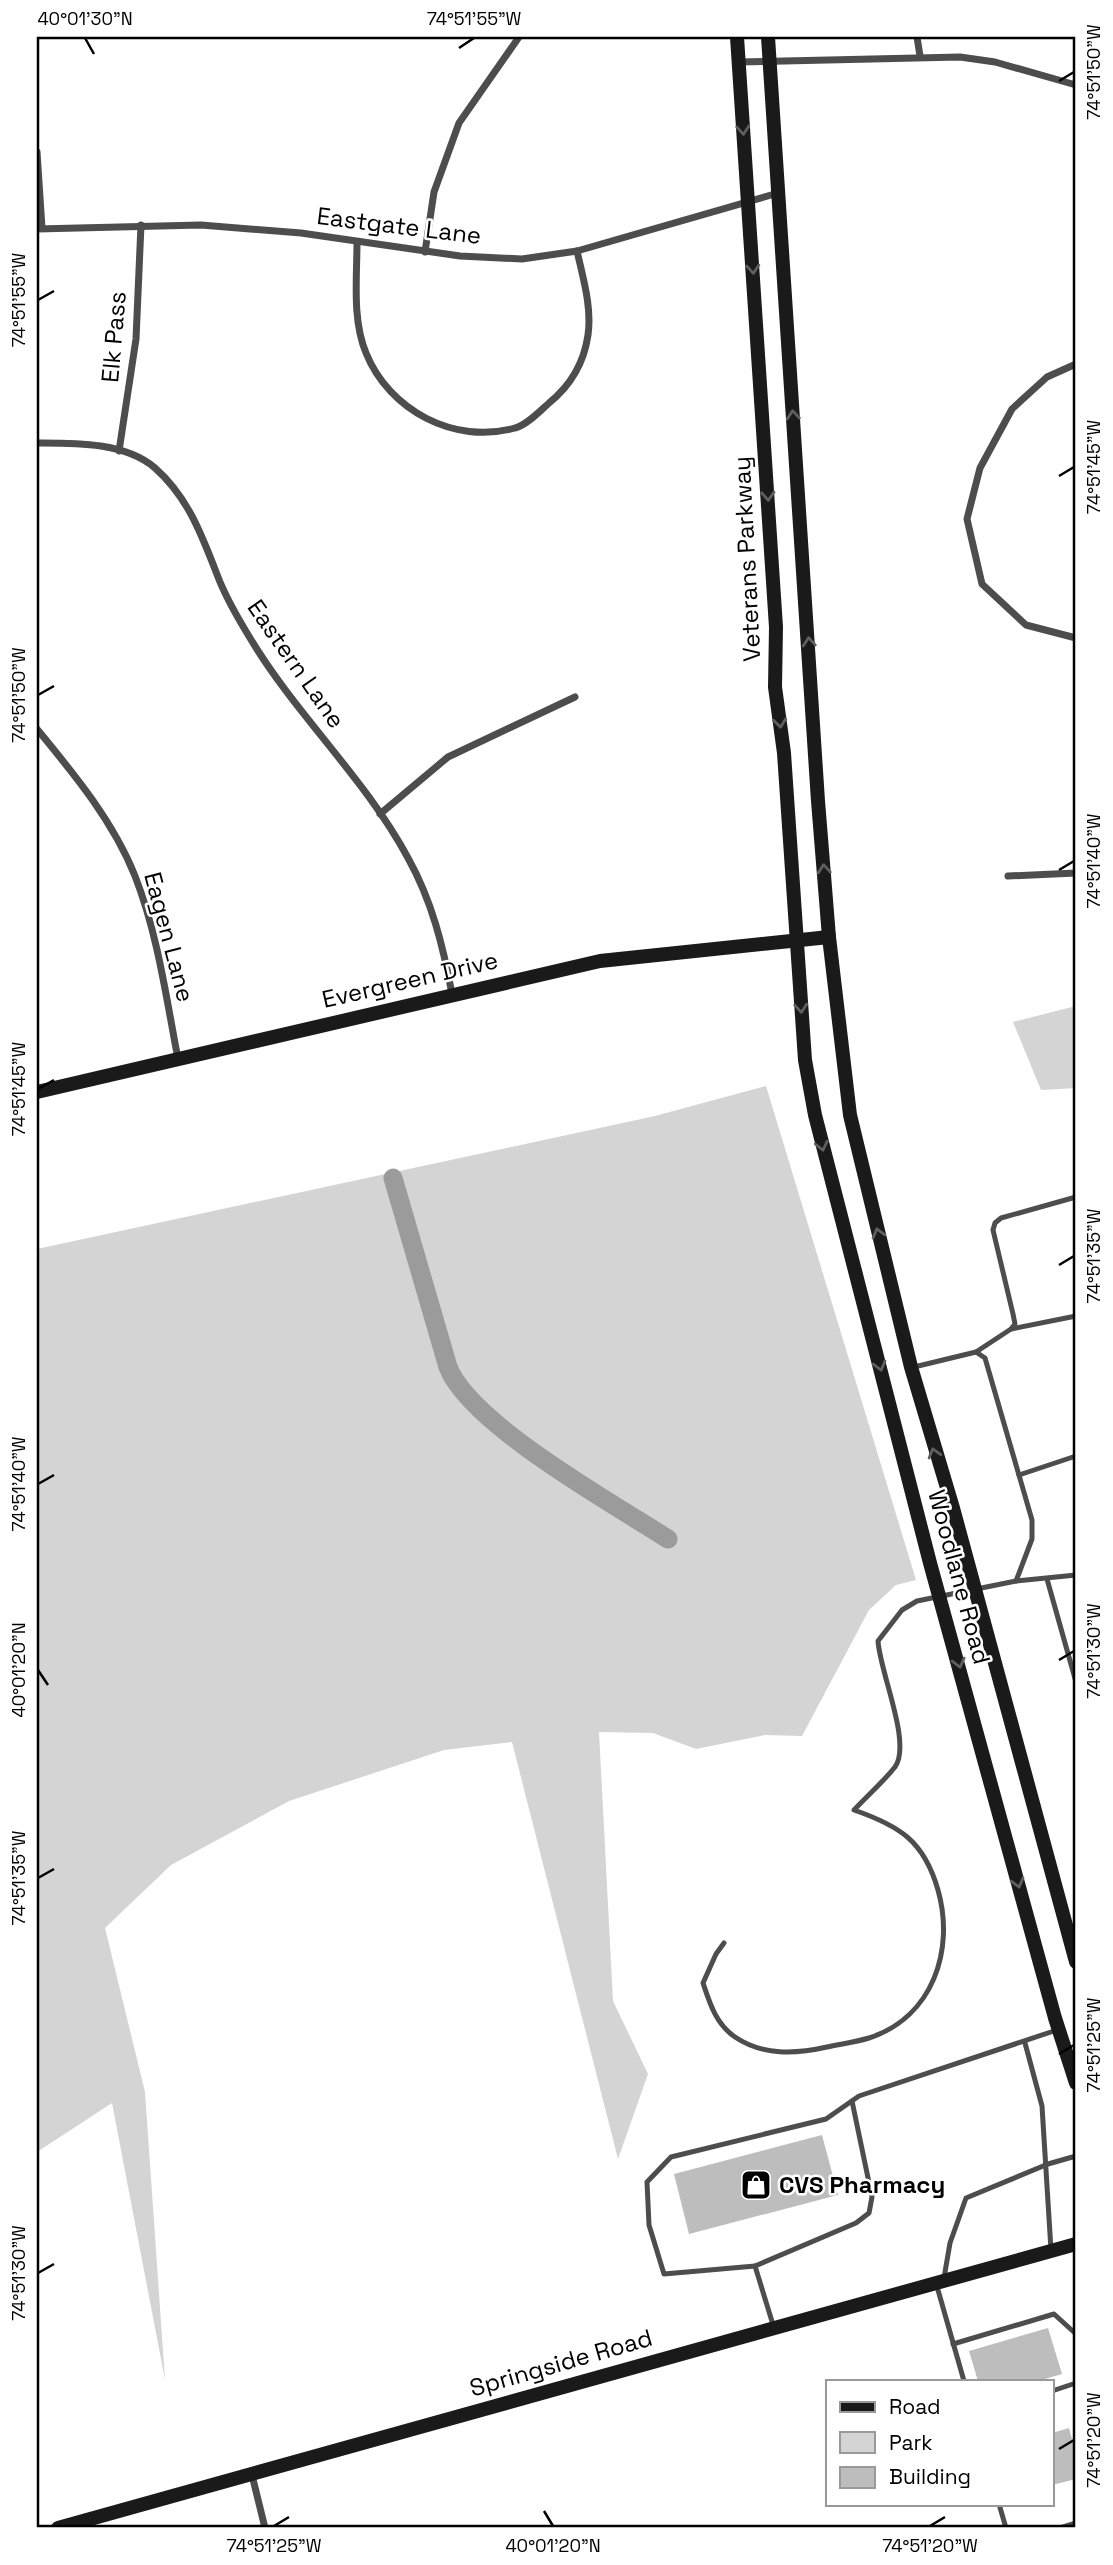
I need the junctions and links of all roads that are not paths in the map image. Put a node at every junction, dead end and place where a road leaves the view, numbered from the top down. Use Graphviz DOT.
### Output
graph roads {
  1 [pos="519,37"];
  2 [pos="737,37"];
  3 [pos="768,37"];
  4 [pos="917,37"];
  5 [pos="920,56"];
  6 [pos="769,60"];
  7 [pos="739,62"];
  8 [pos="1076,85"];
  9 [pos="37,152"];
  10 [pos="780,192"];
  11 [pos="749,201"];
  12 [pos="141,225"];
  13 [pos="39,228"];
  14 [pos="357,242"];
  15 [pos="578,251"];
  16 [pos="425,252"];
  17 [pos="1076,363"];
  18 [pos="37,443"];
  19 [pos="119,451"];
  20 [pos="1076,638"];
  21 [pos="575,697"];
  22 [pos="37,729"];
  23 [pos="380,814"];
  24 [pos="1076,873"];
  25 [pos="1008,876"];
  26 [pos="829,937"];
  27 [pos="798,940"];
  28 [pos="452,994"];
  29 [pos="178,1059"];
  30 [pos="809,1079"];
  31 [pos="37,1092"];
  32 [pos="1076,1197"];
  33 [pos="1076,1317"];
  34 [pos="1011,1329"];
  35 [pos="976,1352"];
  36 [pos="911,1367"];
  37 [pos="1076,1456"];
  38 [pos="1019,1475"];
  39 [pos="1076,1575"];
  40 [pos="1047,1579"];
  41 [pos="1016,1580"];
  42 [pos="974,1589"];
  43 [pos="940,1598"];
  44 [pos="1076,1682"];
  45 [pos="724,1943"];
  46 [pos="1076,1962"];
  47 [pos="1059,2030"];
  48 [pos="1025,2043"];
  49 [pos="1076,2083"];
  50 [pos="852,2101"];
  51 [pos="1076,2156"];
  52 [pos="1048,2164"];
  53 [pos="1076,2244"];
  54 [pos="1051,2250"];
  55 [pos="755,2266"];
  56 [pos="940,2282"];
  57 [pos="774,2328"];
  58 [pos="1076,2334"];
  59 [pos="953,2344"];
  60 [pos="964,2380"];
  61 [pos="1076,2383"];
  62 [pos="1054,2390"];
  63 [pos="252,2475"];
  64 [pos="1000,2506"];
  65 [pos="1076,2524"];
  66 [pos="58,2528"];
  67 [pos="265,2528"];
  68 [pos="1006,2528"];
  69 [pos="1060,2528"];
  1 -- 16 [label="street"];
  2 -- 7 [label="main road, Veterans Parkway"];
  3 -- 6 [label="main road"];
  4 -- 5 [label="street"];
  5 -- 6 [label="street"];
  5 -- 8 [label="street"];
  6 -- 7 [label="street"];
  6 -- 10 [label="main road"];
  7 -- 11 [label="main road, Veterans Parkway, one-way"];
  9 -- 13 [label="street"];
  10 -- 11 [label="street, Eastgate Lane"];
  26 -- 10 [label="main road, one-way"];
  11 -- 15 [label="street, Eastgate Lane"];
  11 -- 27 [label="main road, Veterans Parkway, one-way"];
  12 -- 13 [label="street, Eastgate Lane"];
  12 -- 14 [label="street, Eastgate Lane"];
  12 -- 19 [label="street, Elk Pass"];
  14 -- 15 [label="street"];
  14 -- 16 [label="street, Eastgate Lane"];
  15 -- 16 [label="street, Eastgate Lane"];
  17 -- 20 [label="street"];
  18 -- 19 [label="street, Eastern Lane"];
  19 -- 23 [label="street, Eastern Lane"];
  21 -- 23 [label="street"];
  22 -- 29 [label="street, Eagen Lane"];
  23 -- 28 [label="street, Eastern Lane"];
  24 -- 25 [label="street"];
  26 -- 27 [label="main road, Evergreen Drive"];
  36 -- 26 [label="main road, Woodlane Road, one-way"];
  27 -- 28 [label="main road, Evergreen Drive"];
  27 -- 30 [label="main road, Veterans Parkway, one-way"];
  28 -- 29 [label="main road, Evergreen Drive"];
  29 -- 31 [label="main road, Evergreen Drive"];
  30 -- 43 [label="main road, Woodlane Road, one-way"];
  32 -- 34 [label="lane"];
  33 -- 34 [label="lane"];
  34 -- 35 [label="lane"];
  35 -- 36 [label="lane"];
  35 -- 38 [label="lane"];
  42 -- 36 [label="main road, Woodlane Road, one-way"];
  37 -- 38 [label="lane"];
  38 -- 41 [label="lane"];
  39 -- 40 [label="lane"];
  40 -- 41 [label="lane"];
  40 -- 44 [label="lane"];
  41 -- 42 [label="lane"];
  42 -- 43 [label="lane"];
  42 -- 46 [label="main road, Woodlane Road"];
  43 -- 45 [label="lane"];
  43 -- 47 [label="main road, Woodlane Road, one-way"];
  47 -- 48 [label="lane"];
  47 -- 49 [label="main road, Woodlane Road"];
  48 -- 50 [label="lane"];
  48 -- 52 [label="lane"];
  50 -- 55 [label="lane"];
  50 -- 55 [label="lane"];
  51 -- 52 [label="lane"];
  52 -- 54 [label="lane"];
  52 -- 56 [label="lane"];
  53 -- 54 [label="main road, Springside Road"];
  54 -- 56 [label="main road, Springside Road"];
  55 -- 57 [label="lane"];
  56 -- 57 [label="main road, Springside Road"];
  56 -- 59 [label="lane"];
  57 -- 63 [label="main road, Springside Road"];
  58 -- 59 [label="lane"];
  59 -- 60 [label="lane"];
  61 -- 62 [label="lane"];
  63 -- 66 [label="main road, Springside Road"];
  63 -- 67 [label="street"];
  64 -- 68 [label="lane"];
  65 -- 69 [label="lane"];
}
